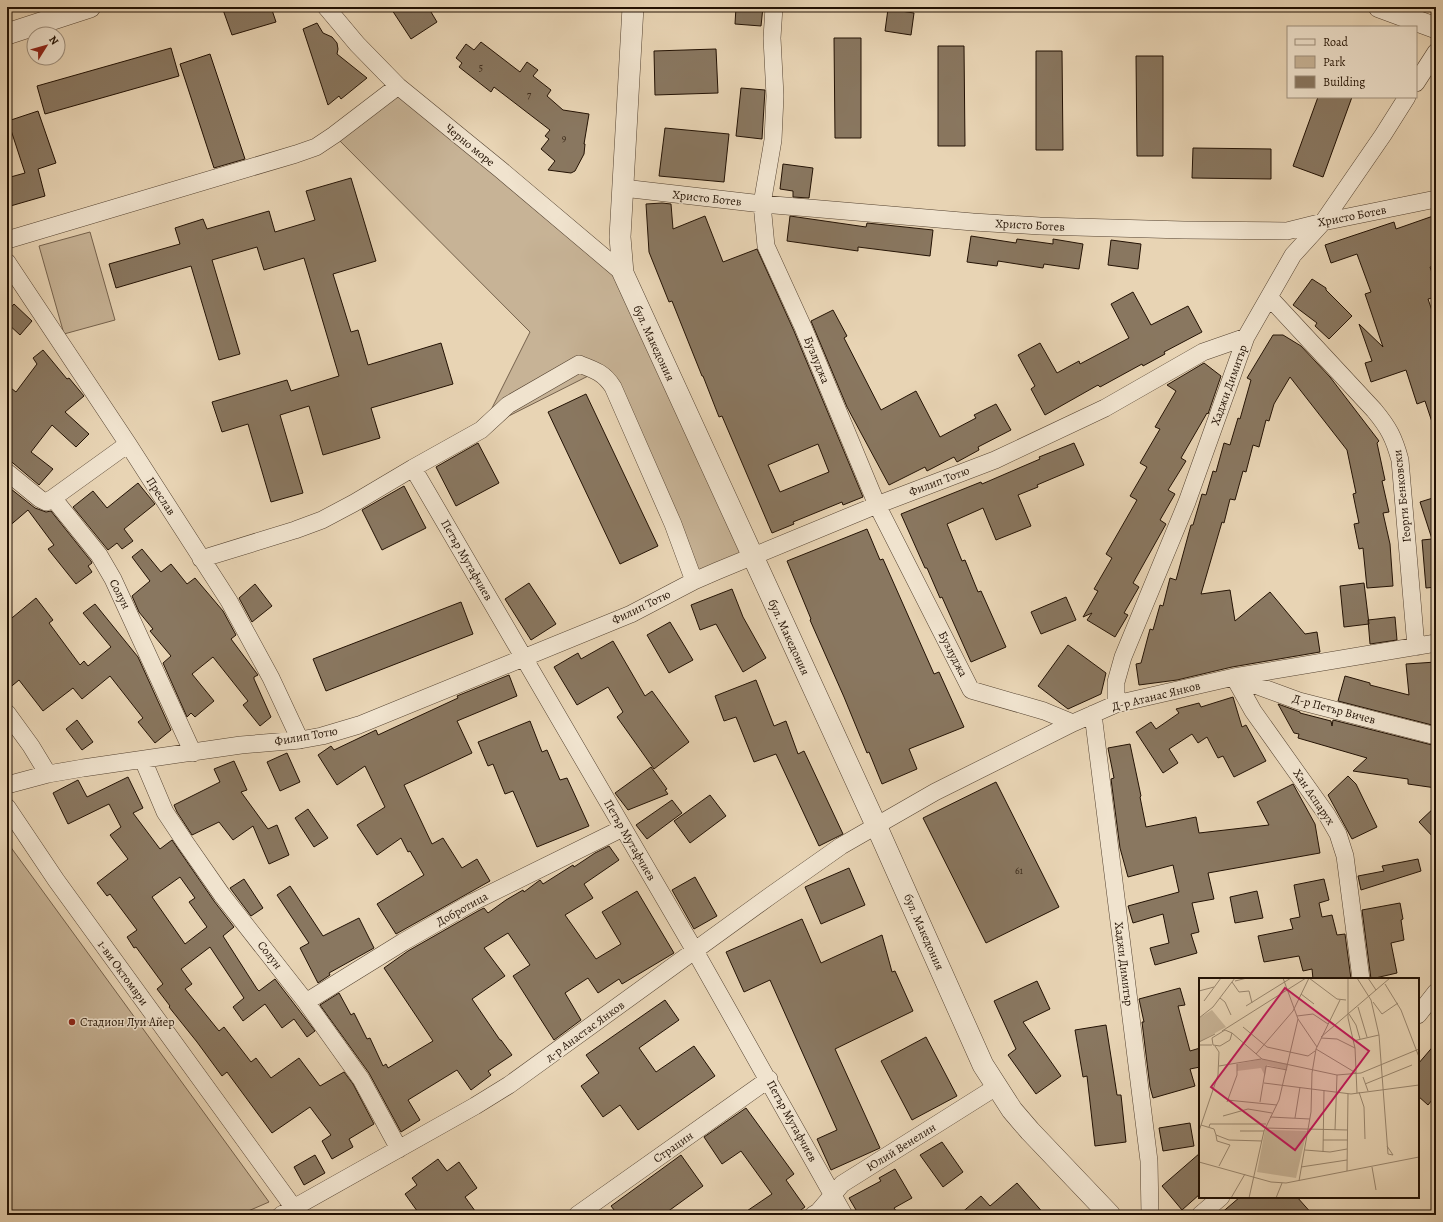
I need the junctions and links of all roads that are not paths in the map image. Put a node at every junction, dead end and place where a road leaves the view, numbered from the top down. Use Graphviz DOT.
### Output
graph roads {
  1 [pos="90,7"];
  2 [pos="326,7"];
  3 [pos="634,7"];
  4 [pos="774,7"];
  5 [pos="1379,7"];
  6 [pos="1436,28"];
  7 [pos="7,34"];
  8 [pos="1436,52"];
  9 [pos="1417,81"];
  10 [pos="398,86"];
  11 [pos="1406,98"];
  12 [pos="622,188"];
  13 [pos="1436,199"];
  14 [pos="762,204"];
  15 [pos="1323,222"];
  16 [pos="7,240"];
  17 [pos="7,262"];
  18 [pos="623,273"];
  19 [pos="1269,297"];
  20 [pos="1246,337"];
  21 [pos="128,444"];
  22 [pos="413,468"];
  23 [pos="7,472"];
  24 [pos="53,498"];
  25 [pos="877,505"];
  26 [pos="752,557"];
  27 [pos="201,559"];
  28 [pos="694,581"];
  29 [pos="1436,643"];
  30 [pos="1416,647"];
  31 [pos="523,658"];
  32 [pos="1234,677"];
  33 [pos="1116,704"];
  34 [pos="7,713"];
  35 [pos="1093,714"];
  36 [pos="1073,723"];
  37 [pos="1436,736"];
  38 [pos="300,740"];
  39 [pos="193,753"];
  40 [pos="143,760"];
  41 [pos="48,774"];
  42 [pos="7,784"];
  43 [pos="7,807"];
  44 [pos="876,825"];
  45 [pos="623,828"];
  46 [pos="695,951"];
  47 [pos="1361,978"];
  48 [pos="1434,997"];
  49 [pos="306,1002"];
  50 [pos="1419,1014"];
  51 [pos="768,1080"];
  52 [pos="996,1087"];
  53 [pos="399,1149"];
  54 [pos="833,1195"];
  55 [pos="1220,1198"];
  56 [pos="291,1213"];
  57 [pos="577,1215"];
  58 [pos="813,1215"];
  59 [pos="844,1215"];
  60 [pos="1110,1215"];
  61 [pos="1150,1215"];
  62 [pos="1200,1215"];
  1 -- 7 [label="street"];
  2 -- 10 [label="street, Черно море"];
  3 -- 12 [label="street, бул. Македония"];
  4 -- 14 [label="street, Бузлуджа"];
  5 -- 6 [label="street"];
  8 -- 9 [label="street"];
  10 -- 16 [label="street"];
  10 -- 18 [label="street, Черно море"];
  11 -- 15 [label="street, Хаджи Димитър"];
  12 -- 14 [label="street, Христо Ботев"];
  12 -- 18 [label="street, бул. Македония"];
  13 -- 15 [label="street, Христо Ботев"];
  14 -- 15 [label="street, Христо Ботев"];
  14 -- 25 [label="street, Бузлуджа"];
  15 -- 19 [label="street, Хаджи Димитър"];
  17 -- 21 [label="street, Преслав"];
  18 -- 26 [label="street, бул. Македония"];
  19 -- 20 [label="street, Хаджи Димитър"];
  19 -- 30 [label="street, Георги Бенковски"];
  20 -- 25 [label="street, Филип Тотю"];
  20 -- 33 [label="street, Хаджи Димитър"];
  21 -- 24 [label="street"];
  21 -- 27 [label="street, Преслав"];
  22 -- 27 [label="street"];
  22 -- 28 [label="street"];
  22 -- 31 [label="street, Петър Мутафчиев"];
  23 -- 24 [label="street"];
  24 -- 39 [label="street, Солун"];
  25 -- 26 [label="street, Филип Тотю"];
  25 -- 36 [label="street, Бузлуджа"];
  26 -- 28 [label="street, Филип Тотю"];
  26 -- 44 [label="street, бул. Македония"];
  27 -- 38 [label="street, Преслав"];
  28 -- 31 [label="street, Филип Тотю"];
  29 -- 30 [label="street, Д-р Атанас Янков"];
  30 -- 32 [label="street, Д-р Атанас Янков"];
  31 -- 38 [label="street, Филип Тотю"];
  31 -- 45 [label="street, Петър Мутафчиев"];
  32 -- 33 [label="street, Д-р Атанас Янков"];
  32 -- 37 [label="street, Д-р Петър Вичев"];
  32 -- 47 [label="street, Хан Аспарух"];
  33 -- 35 [label="street, Д-р Атанас Янков"];
  34 -- 41 [label="street"];
  35 -- 36 [label="street, Д-р Атанас Янков"];
  35 -- 61 [label="street, Хаджи Димитър"];
  36 -- 44 [label="street, Д-р Атанас Янков"];
  38 -- 39 [label="street, Филип Тотю"];
  39 -- 40 [label="street, Филип Тотю"];
  40 -- 41 [label="street, Филип Тотю"];
  40 -- 49 [label="street, Солун"];
  41 -- 42 [label="street, Филип Тотю"];
  43 -- 56 [label="street, 1-ви Октомври"];
  44 -- 46 [label="street, д-р Анастас Янков"];
  44 -- 52 [label="street, бул. Македония"];
  45 -- 46 [label="street, Петър Мутафчиев"];
  45 -- 49 [label="street, Добротица"];
  46 -- 51 [label="street, Петър Мутафчиев"];
  46 -- 53 [label="street, д-р Анастас Янков"];
  48 -- 50 [label="street"];
  49 -- 53 [label="street, Солун"];
  51 -- 54 [label="street, Петър Мутафчиев"];
  51 -- 57 [label="street, Страцин"];
  52 -- 54 [label="street, Юлий Венелин"];
  52 -- 60 [label="street, бул. Македония"];
  53 -- 56 [label="street, д-р Анастас Янков"];
  54 -- 58 [label="street, Юлий Венелин"];
  54 -- 59 [label="street, Петър Мутафчиев"];
  55 -- 62 [label="street"];
}
